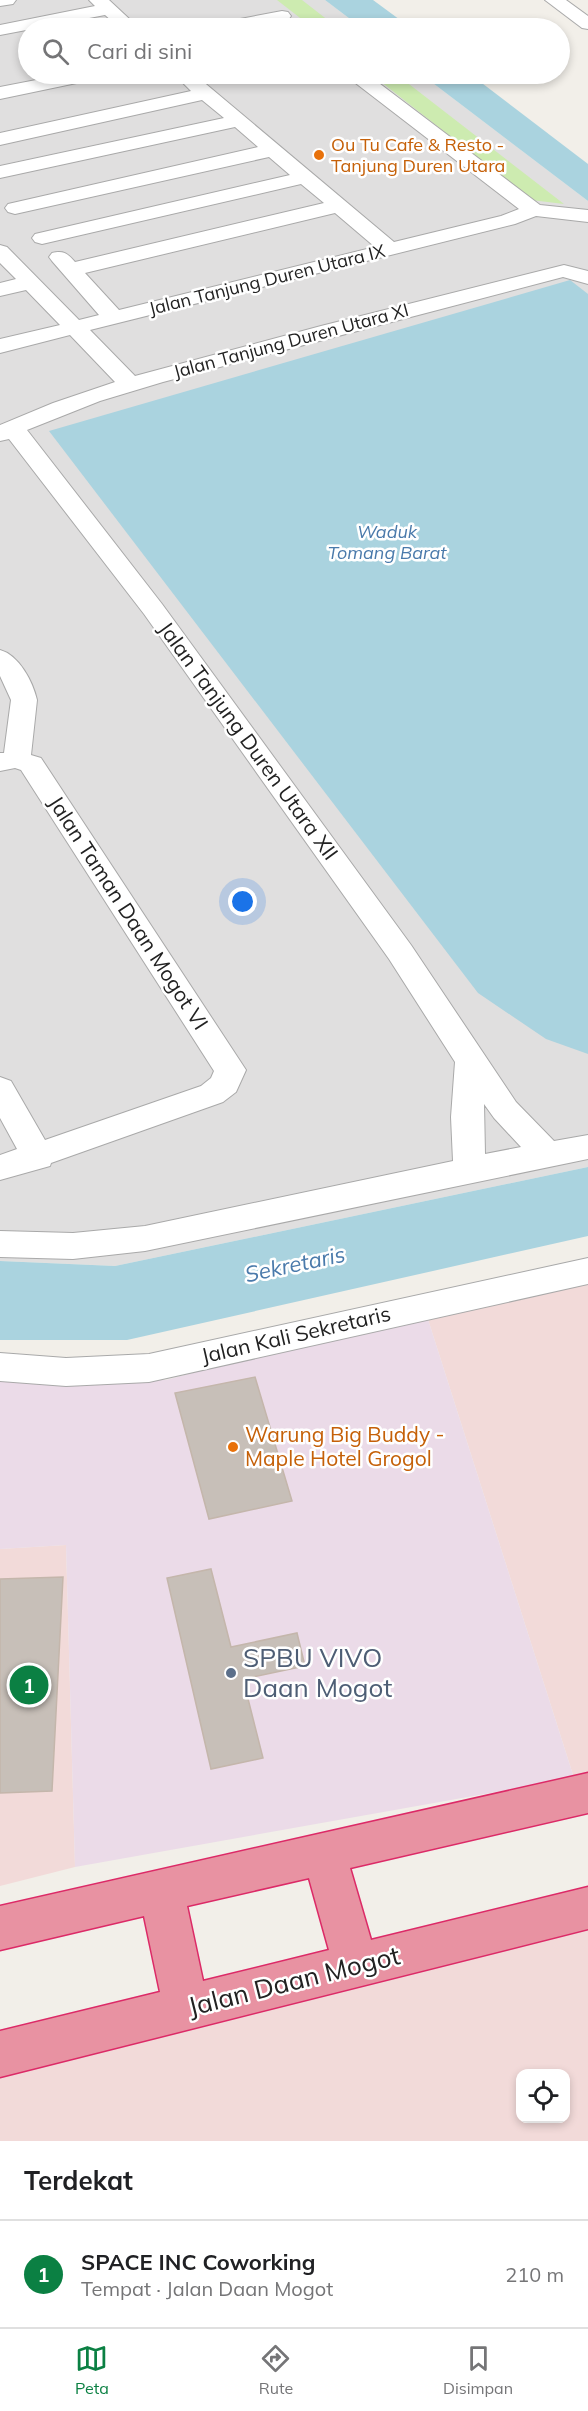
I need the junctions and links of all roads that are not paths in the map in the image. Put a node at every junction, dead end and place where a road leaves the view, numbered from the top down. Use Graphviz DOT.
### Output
graph roads {
  1 [pos="7,0"];
  2 [pos="262,0"];
  3 [pos="554,0"];
  4 [pos="0,1"];
  5 [pos="103,5"];
  6 [pos="282,16"];
  7 [pos="49,18"];
  8 [pos="118,18"];
  9 [pos="272,18"];
  10 [pos="285,18"];
  11 [pos="588,24"];
  12 [pos="18,26"];
  13 [pos="0,30"];
  14 [pos="43,84"];
  15 [pos="195,84"];
  16 [pos="369,84"];
  17 [pos="0,93"];
  18 [pos="206,93"];
  19 [pos="238,121"];
  20 [pos="0,139"];
  21 [pos="273,150"];
  22 [pos="0,172"];
  23 [pos="305,177"];
  24 [pos="0,191"];
  25 [pos="339,206"];
  26 [pos="15,208"];
  27 [pos="537,211"];
  28 [pos="588,216"];
  29 [pos="42,238"];
  30 [pos="390,249"];
  31 [pos="0,251"];
  32 [pos="70,270"];
  33 [pos="588,278"];
  34 [pos="30,282"];
  35 [pos="0,290"];
  36 [pos="114,318"];
  37 [pos="74,327"];
  38 [pos="0,346"];
  39 [pos="130,384"];
  40 [pos="7,431"];
  41 [pos="0,658"];
  42 [pos="9,685"];
  43 [pos="14,760"];
  44 [pos="471,1062"];
  45 [pos="0,1089"];
  46 [pos="588,1147"];
  47 [pos="547,1154"];
  48 [pos="38,1156"];
  49 [pos="0,1168"];
  50 [pos="470,1169"];
  51 [pos="0,1244"];
  52 [pos="588,1270"];
  53 [pos="0,1367"];
  54 [pos="588,1793"];
  55 [pos="324,1852"];
  56 [pos="161,1890"];
  57 [pos="588,1908"];
  58 [pos="0,1928"];
  59 [pos="356,1966"];
  60 [pos="186,2008"];
  61 [pos="0,2054"];
  1 -- 4 [label="street"];
  2 -- 6 [label="street"];
  3 -- 11 [label="street"];
  5 -- 7 [label="street"];
  5 -- 8 [label="street"];
  6 -- 9 [label="street"];
  6 -- 10 [label="street"];
  12 -- 13 [label="street"];
  14 -- 17 [label="street"];
  15 -- 18 [label="street"];
  16 -- 27 [label="street"];
  18 -- 19 [label="street"];
  18 -- 20 [label="street"];
  19 -- 21 [label="street"];
  19 -- 22 [label="street"];
  21 -- 23 [label="street"];
  21 -- 26 [label="street"];
  23 -- 25 [label="street"];
  23 -- 29 [label="street"];
  24 -- 26 [label="street"];
  25 -- 30 [label="street"];
  25 -- 32 [label="street"];
  26 -- 29 [label="street"];
  27 -- 28 [label="street"];
  27 -- 30 [label="street, Jalan Tanjung Duren Utara IX"];
  29 -- 32 [label="street"];
  30 -- 36 [label="street, Jalan Tanjung Duren Utara IX"];
  31 -- 34 [label="street"];
  32 -- 36 [label="street"];
  33 -- 39 [label="street, Jalan Tanjung Duren Utara XI"];
  34 -- 35 [label="street"];
  34 -- 37 [label="street"];
  36 -- 37 [label="street, Jalan Tanjung Duren Utara IX"];
  37 -- 38 [label="street, Jalan Tanjung Duren Utara IX"];
  37 -- 39 [label="street"];
  39 -- 40 [label="street, Jalan Tanjung Duren Utara XI"];
  40 -- 44 [label="street, Jalan Tanjung Duren Utara XII"];
  41 -- 42 [label="street"];
  42 -- 43 [label="street"];
  43 -- 48 [label="street, Jalan Taman Daan Mogot VI"];
  44 -- 47 [label="street, Jalan Tanjung Duren Utara XII"];
  44 -- 50 [label="street"];
  45 -- 48 [label="street"];
  46 -- 47 [label="street"];
  47 -- 50 [label="street"];
  48 -- 49 [label="street"];
  50 -- 51 [label="street"];
  52 -- 53 [label="street, Jalan Kali Sekretaris"];
  54 -- 55 [label="highway"];
  55 -- 56 [label="highway"];
  55 -- 59 [label="highway"];
  56 -- 58 [label="highway"];
  56 -- 60 [label="highway"];
  57 -- 59 [label="highway, Jalan Daan Mogot"];
  59 -- 60 [label="highway, Jalan Daan Mogot"];
  60 -- 61 [label="highway, Jalan Daan Mogot"];
}
